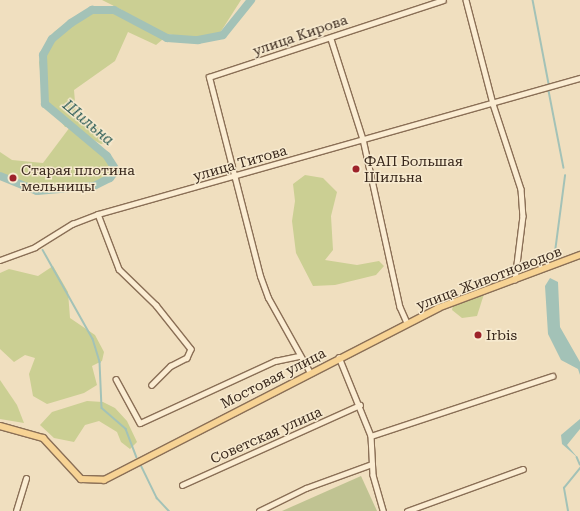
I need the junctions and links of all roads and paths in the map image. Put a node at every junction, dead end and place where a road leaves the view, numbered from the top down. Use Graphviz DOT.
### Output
graph roads {
  1 [pos="443,0"];
  2 [pos="466,0"];
  3 [pos="331,39"];
  4 [pos="580,78"];
  5 [pos="493,104"];
  6 [pos="363,140"];
  7 [pos="235,176"];
  8 [pos="98,214"];
  9 [pos="580,255"];
  10 [pos="0,260"];
  11 [pos="515,280"];
  12 [pos="407,323"];
  13 [pos="299,356"];
  14 [pos="340,357"];
  15 [pos="310,373"];
  16 [pos="552,376"];
  17 [pos="116,379"];
  18 [pos="152,385"];
  19 [pos="360,405"];
  20 [pos="0,426"];
  21 [pos="371,436"];
  22 [pos="372,464"];
  23 [pos="523,469"];
  24 [pos="26,480"];
  25 [pos="182,485"];
  26 [pos="16,511"];
  27 [pos="259,511"];
  28 [pos="383,511"];
  29 [pos="407,511"];
  1 -- 3 [label="street, улица Кирова"];
  2 -- 5 [label="street"];
  3 -- 6 [label="street"];
  3 -- 7 [label="street, улица Кирова"];
  4 -- 5 [label="street, улица Титова"];
  5 -- 6 [label="street, улица Титова"];
  5 -- 11 [label="street"];
  6 -- 7 [label="street, улица Титова"];
  6 -- 12 [label="street"];
  7 -- 8 [label="street, улица Титова"];
  7 -- 13 [label="street"];
  8 -- 10 [label="street, улица Титова"];
  8 -- 18 [label="street"];
  9 -- 11 [label="main road, улица Животноводов"];
  11 -- 12 [label="main road, улица Животноводов"];
  12 -- 14 [label="main road, Мостовая улица"];
  13 -- 15 [label="street"];
  13 -- 17 [label="street, Мостовая улица"];
  14 -- 15 [label="main road, Мостовая улица"];
  14 -- 19 [label="street"];
  15 -- 20 [label="main road, Мостовая улица"];
  16 -- 21 [label="street"];
  19 -- 21 [label="street"];
  19 -- 25 [label="street, Советская улица"];
  21 -- 22 [label="street"];
  22 -- 27 [label="street"];
  22 -- 28 [label="street"];
  23 -- 29 [label="street"];
  24 -- 26 [label="street"];
}
